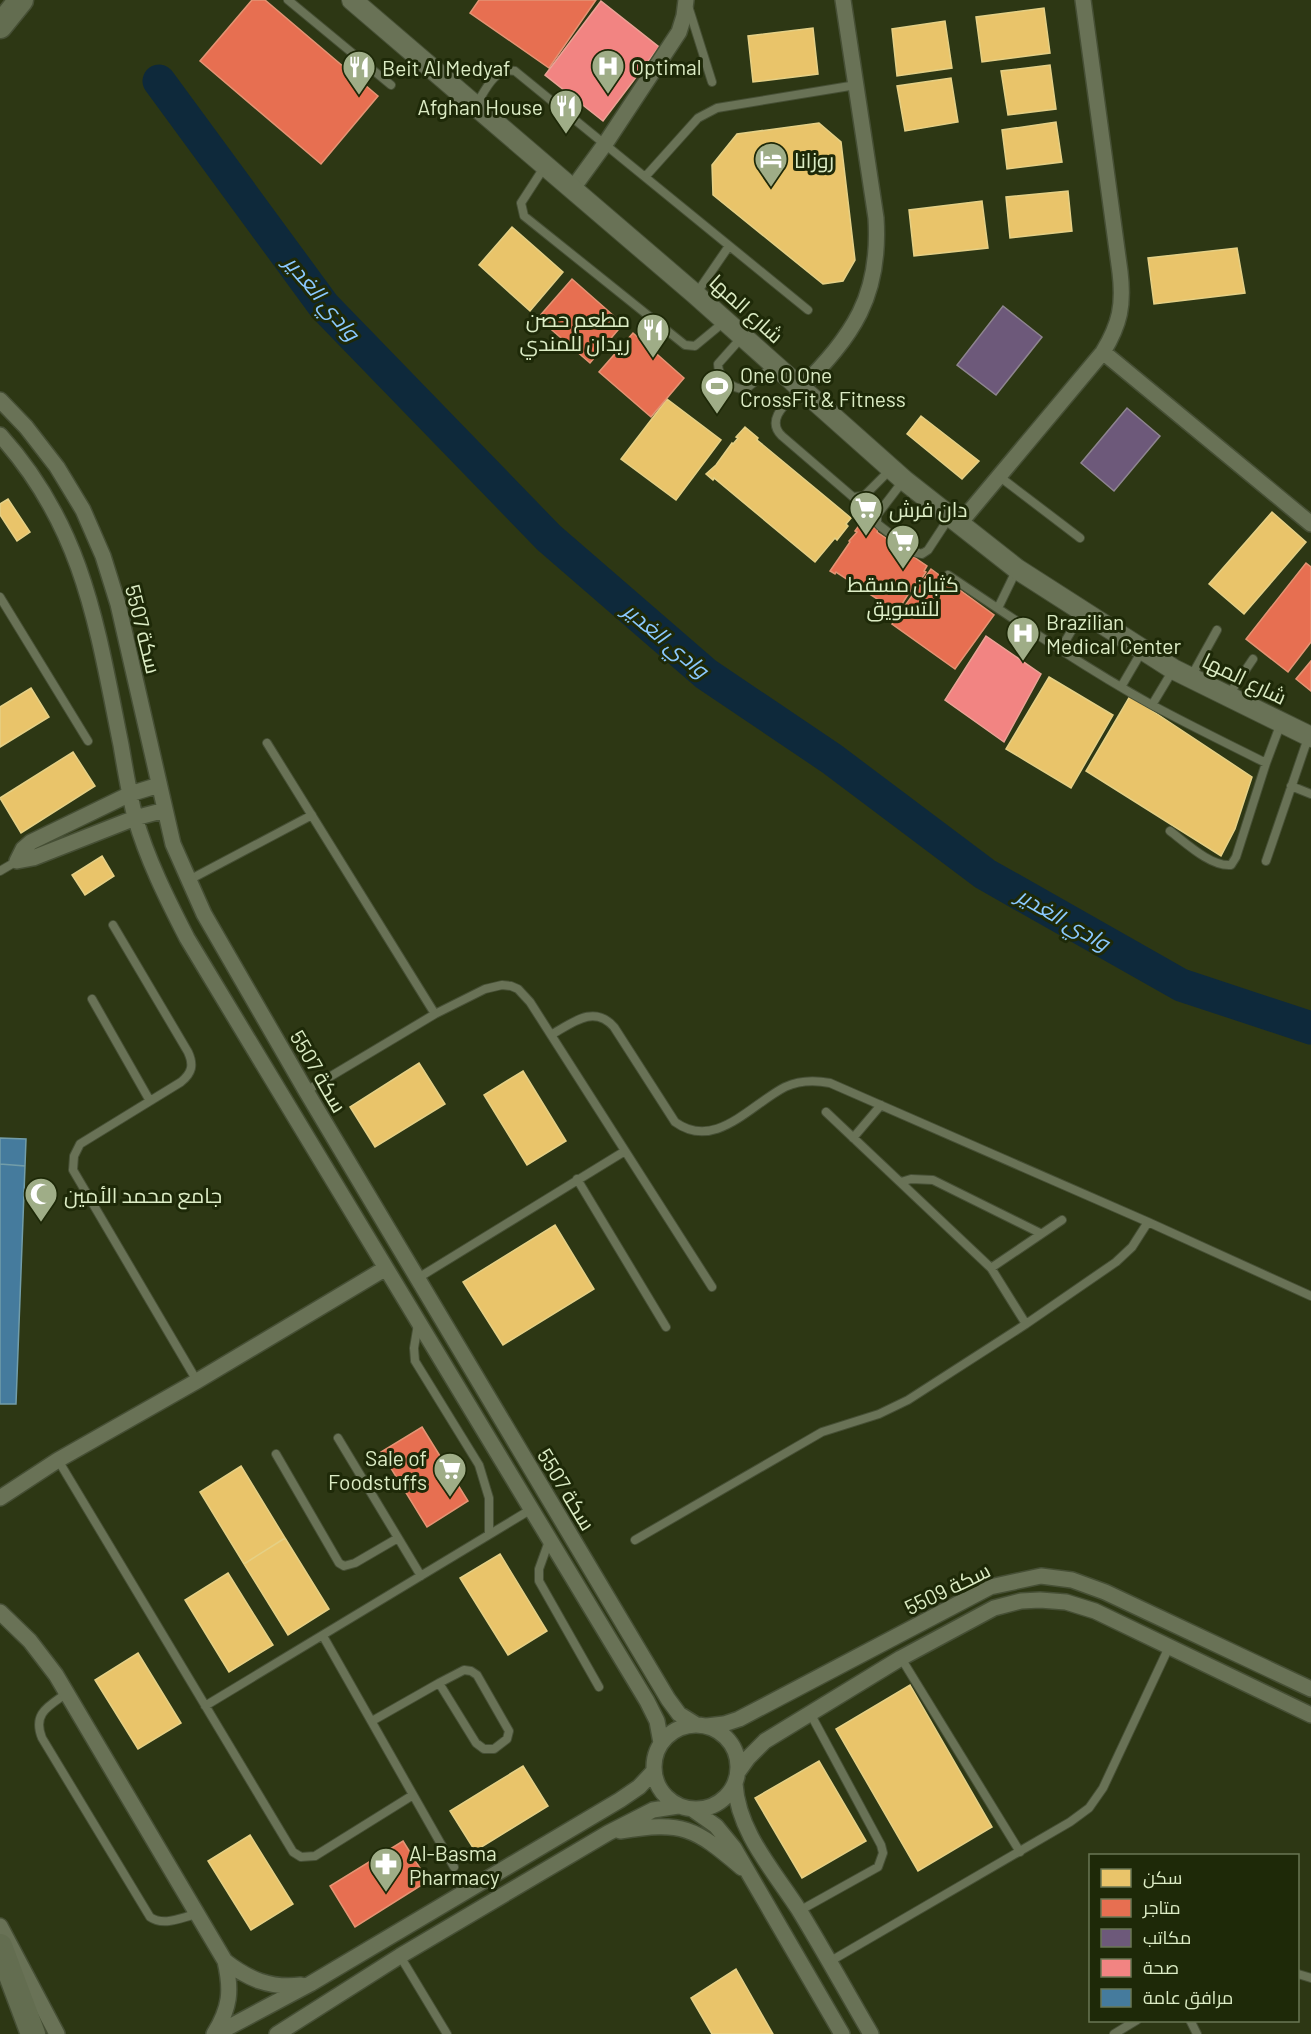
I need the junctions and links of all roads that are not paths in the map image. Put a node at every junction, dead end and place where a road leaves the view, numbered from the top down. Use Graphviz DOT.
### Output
graph roads {
  1 [pos="21,0"];
  2 [pos="288,0"];
  3 [pos="352,0"];
  4 [pos="686,0"];
  5 [pos="843,0"];
  6 [pos="1083,0"];
  7 [pos="0,26"];
  8 [pos="712,82"];
  9 [pos="391,85"];
  10 [pos="856,85"];
  11 [pos="475,106"];
  12 [pos="605,144"];
  13 [pos="546,165"];
  14 [pos="645,177"];
  15 [pos="573,188"];
  16 [pos="729,246"];
  17 [pos="695,294"];
  18 [pos="808,310"];
  19 [pos="725,321"];
  20 [pos="743,337"];
  21 [pos="1103,352"];
  22 [pos="774,365"];
  23 [pos="800,389"];
  24 [pos="0,400"];
  25 [pos="0,435"];
  26 [pos="897,475"];
  27 [pos="1000,477"];
  28 [pos="955,520"];
  29 [pos="1311,524"];
  30 [pos="1080,538"];
  31 [pos="1017,569"];
  32 [pos="948,575"];
  33 [pos="0,597"];
  34 [pos="998,608"];
  35 [pos="1083,612"];
  36 [pos="1217,630"];
  37 [pos="1060,650"];
  38 [pos="1142,651"];
  39 [pos="1253,659"];
  40 [pos="1182,674"];
  41 [pos="1121,687"];
  42 [pos="1227,697"];
  43 [pos="1152,705"];
  44 [pos="1281,723"];
  45 [pos="1310,737"];
  46 [pos="88,741"];
  47 [pos="267,743"];
  48 [pos="1266,763"];
  49 [pos="159,785"];
  50 [pos="1292,786"];
  51 [pos="130,794"];
  52 [pos="1311,794"];
  53 [pos="165,810"];
  54 [pos="312,815"];
  55 [pos="135,818"];
  56 [pos="1170,831"];
  57 [pos="17,861"];
  58 [pos="1266,861"];
  59 [pos="0,871"];
  60 [pos="188,881"];
  61 [pos="113,925"];
  62 [pos="92,999"];
  63 [pos="435,1014"];
  64 [pos="551,1035"];
  65 [pos="306,1090"];
  66 [pos="150,1101"];
  67 [pos="881,1105"];
  68 [pos="826,1112"];
  69 [pos="853,1138"];
  70 [pos="625,1151"];
  71 [pos="577,1179"];
  72 [pos="901,1182"];
  73 [pos="1062,1220"];
  74 [pos="1148,1222"];
  75 [pos="1040,1233"];
  76 [pos="386,1268"];
  77 [pos="991,1268"];
  78 [pos="418,1278"];
  79 [pos="712,1287"];
  80 [pos="1311,1296"];
  81 [pos="419,1319"];
  82 [pos="1026,1324"];
  83 [pos="666,1327"];
  84 [pos="197,1381"];
  85 [pos="338,1438"];
  86 [pos="276,1454"];
  87 [pos="58,1460"];
  88 [pos="0,1498"];
  89 [pos="530,1510"];
  90 [pos="489,1534"];
  91 [pos="398,1538"];
  92 [pos="549,1539"];
  93 [pos="635,1540"];
  94 [pos="421,1576"];
  95 [pos="0,1612"];
  96 [pos="323,1636"];
  97 [pos="1169,1647"];
  98 [pos="901,1658"];
  99 [pos="439,1683"];
  100 [pos="599,1687"];
  101 [pos="1311,1689"];
  102 [pos="67,1694"];
  103 [pos="205,1706"];
  104 [pos="810,1713"];
  105 [pos="1311,1715"];
  106 [pos="372,1721"];
  107 [pos="701,1725"];
  108 [pos="661,1743"];
  109 [pos="654,1771"];
  110 [pos="736,1778"];
  111 [pos="413,1795"];
  112 [pos="685,1807"];
  113 [pos="608,1833"];
  114 [pos="1020,1852"];
  115 [pos="454,1867"];
  116 [pos="753,1879"];
  117 [pos="799,1911"];
  118 [pos="197,1914"];
  119 [pos="0,1926"];
  120 [pos="0,1946"];
  121 [pos="400,1956"];
  122 [pos="225,1961"];
  123 [pos="830,1962"];
  124 [pos="310,1984"];
  125 [pos="1134,2022"];
  126 [pos="294,2029"];
  127 [pos="33,2034"];
  128 [pos="57,2034"];
  129 [pos="215,2034"];
  130 [pos="277,2034"];
  131 [pos="447,2034"];
  132 [pos="842,2034"];
  133 [pos="871,2034"];
  134 [pos="1114,2034"];
  1 -- 7 [label="main road"];
  2 -- 9 [label="lane"];
  3 -- 11 [label="street, شارع المها"];
  4 -- 8 [label="lane"];
  4 -- 12 [label="street"];
  5 -- 10 [label="street"];
  6 -- 21 [label="street"];
  10 -- 14 [label="lane"];
  10 -- 23 [label="street"];
  11 -- 12 [label="lane"];
  11 -- 13 [label="street, شارع المها"];
  12 -- 14 [label="lane"];
  12 -- 15 [label="street"];
  13 -- 15 [label="street, شارع المها"];
  13 -- 19 [label="lane"];
  14 -- 16 [label="lane"];
  15 -- 17 [label="street, شارع المها"];
  16 -- 17 [label="lane"];
  16 -- 18 [label="lane"];
  17 -- 19 [label="street, شارع المها"];
  19 -- 20 [label="street, شارع المها"];
  20 -- 22 [label="street, شارع المها"];
  20 -- 22 [label="lane"];
  21 -- 27 [label="street"];
  21 -- 29 [label="street"];
  22 -- 23 [label="street, شارع المها"];
  23 -- 26 [label="street, شارع المها"];
  23 -- 26 [label="lane"];
  24 -- 49 [label="street, سكة 5507"];
  25 -- 51 [label="street, سكة 5507"];
  26 -- 28 [label="street, شارع المها"];
  26 -- 28 [label="lane"];
  27 -- 28 [label="street"];
  27 -- 30 [label="lane"];
  28 -- 31 [label="street, شارع المها"];
  31 -- 34 [label="lane"];
  31 -- 35 [label="street, شارع المها"];
  32 -- 34 [label="lane"];
  33 -- 46 [label="lane"];
  34 -- 37 [label="lane"];
  35 -- 37 [label="lane"];
  35 -- 38 [label="street, شارع المها"];
  36 -- 40 [label="lane"];
  37 -- 41 [label="lane"];
  38 -- 40 [label="street, شارع المها"];
  38 -- 41 [label="lane"];
  39 -- 42 [label="lane"];
  40 -- 42 [label="street, شارع المها"];
  40 -- 43 [label="lane"];
  41 -- 43 [label="lane"];
  42 -- 44 [label="street, شارع المها"];
  43 -- 48 [label="lane"];
  44 -- 45 [label="street, شارع المها"];
  44 -- 48 [label="lane"];
  45 -- 50 [label="lane"];
  47 -- 54 [label="lane"];
  48 -- 56 [label="lane"];
  49 -- 51 [label="street"];
  49 -- 53 [label="street, سكة 5507"];
  50 -- 52 [label="lane"];
  50 -- 58 [label="lane"];
  51 -- 55 [label="street, سكة 5507"];
  51 -- 57 [label="street"];
  53 -- 55 [label="street"];
  53 -- 60 [label="street, سكة 5507"];
  54 -- 60 [label="lane"];
  54 -- 63 [label="lane"];
  55 -- 57 [label="street"];
  55 -- 76 [label="street, سكة 5507"];
  57 -- 59 [label="lane"];
  60 -- 65 [label="street, سكة 5507"];
  61 -- 66 [label="lane"];
  62 -- 66 [label="lane"];
  63 -- 64 [label="lane"];
  63 -- 65 [label="lane"];
  64 -- 67 [label="lane"];
  64 -- 70 [label="lane"];
  65 -- 78 [label="street, سكة 5507"];
  66 -- 84 [label="lane"];
  67 -- 69 [label="lane"];
  67 -- 74 [label="lane"];
  68 -- 69 [label="lane"];
  69 -- 72 [label="lane"];
  70 -- 71 [label="lane"];
  70 -- 79 [label="lane"];
  71 -- 78 [label="lane"];
  71 -- 83 [label="lane"];
  72 -- 75 [label="lane"];
  72 -- 77 [label="lane"];
  73 -- 75 [label="lane"];
  74 -- 80 [label="lane"];
  74 -- 82 [label="lane"];
  75 -- 77 [label="lane"];
  76 -- 81 [label="street, سكة 5507"];
  76 -- 84 [label="street"];
  77 -- 82 [label="lane"];
  78 -- 107 [label="street, سكة 5507"];
  81 -- 89 [label="street, سكة 5507"];
  81 -- 90 [label="lane"];
  82 -- 93 [label="lane"];
  84 -- 87 [label="street"];
  85 -- 91 [label="lane"];
  86 -- 91 [label="lane"];
  87 -- 88 [label="street"];
  87 -- 103 [label="lane"];
  89 -- 90 [label="lane"];
  89 -- 92 [label="street, سكة 5507"];
  90 -- 94 [label="lane"];
  91 -- 94 [label="lane"];
  92 -- 100 [label="lane"];
  92 -- 108 [label="street, سكة 5507"];
  94 -- 96 [label="lane"];
  95 -- 102 [label="street"];
  96 -- 103 [label="lane"];
  96 -- 106 [label="lane"];
  97 -- 98 [label="street, سكة 5509"];
  97 -- 105 [label="street, سكة 5509"];
  97 -- 114 [label="lane"];
  98 -- 104 [label="street, سكة 5509"];
  98 -- 114 [label="lane"];
  99 -- 99 [label="lane"];
  99 -- 106 [label="lane"];
  101 -- 107 [label="street, سكة 5509"];
  102 -- 118 [label="street"];
  102 -- 118 [label="lane"];
  103 -- 111 [label="lane"];
  104 -- 110 [label="street, سكة 5509"];
  104 -- 117 [label="lane"];
  106 -- 111 [label="lane"];
  107 -- 108 [label="street"];
  107 -- 110 [label="street"];
  108 -- 109 [label="street"];
  109 -- 112 [label="street"];
  109 -- 124 [label="street"];
  110 -- 112 [label="street"];
  110 -- 117 [label="street"];
  111 -- 115 [label="lane"];
  112 -- 113 [label="street"];
  112 -- 116 [label="street"];
  113 -- 116 [label="street"];
  113 -- 121 [label="street"];
  114 -- 123 [label="lane"];
  116 -- 132 [label="street"];
  117 -- 123 [label="street"];
  118 -- 122 [label="street"];
  119 -- 128 [label="street"];
  120 -- 127 [label="main road"];
  121 -- 126 [label="street"];
  121 -- 131 [label="lane"];
  122 -- 124 [label="street"];
  122 -- 129 [label="street"];
  123 -- 133 [label="street"];
  124 -- 129 [label="street"];
  125 -- 134 [label="lane"];
  126 -- 130 [label="street"];
}
